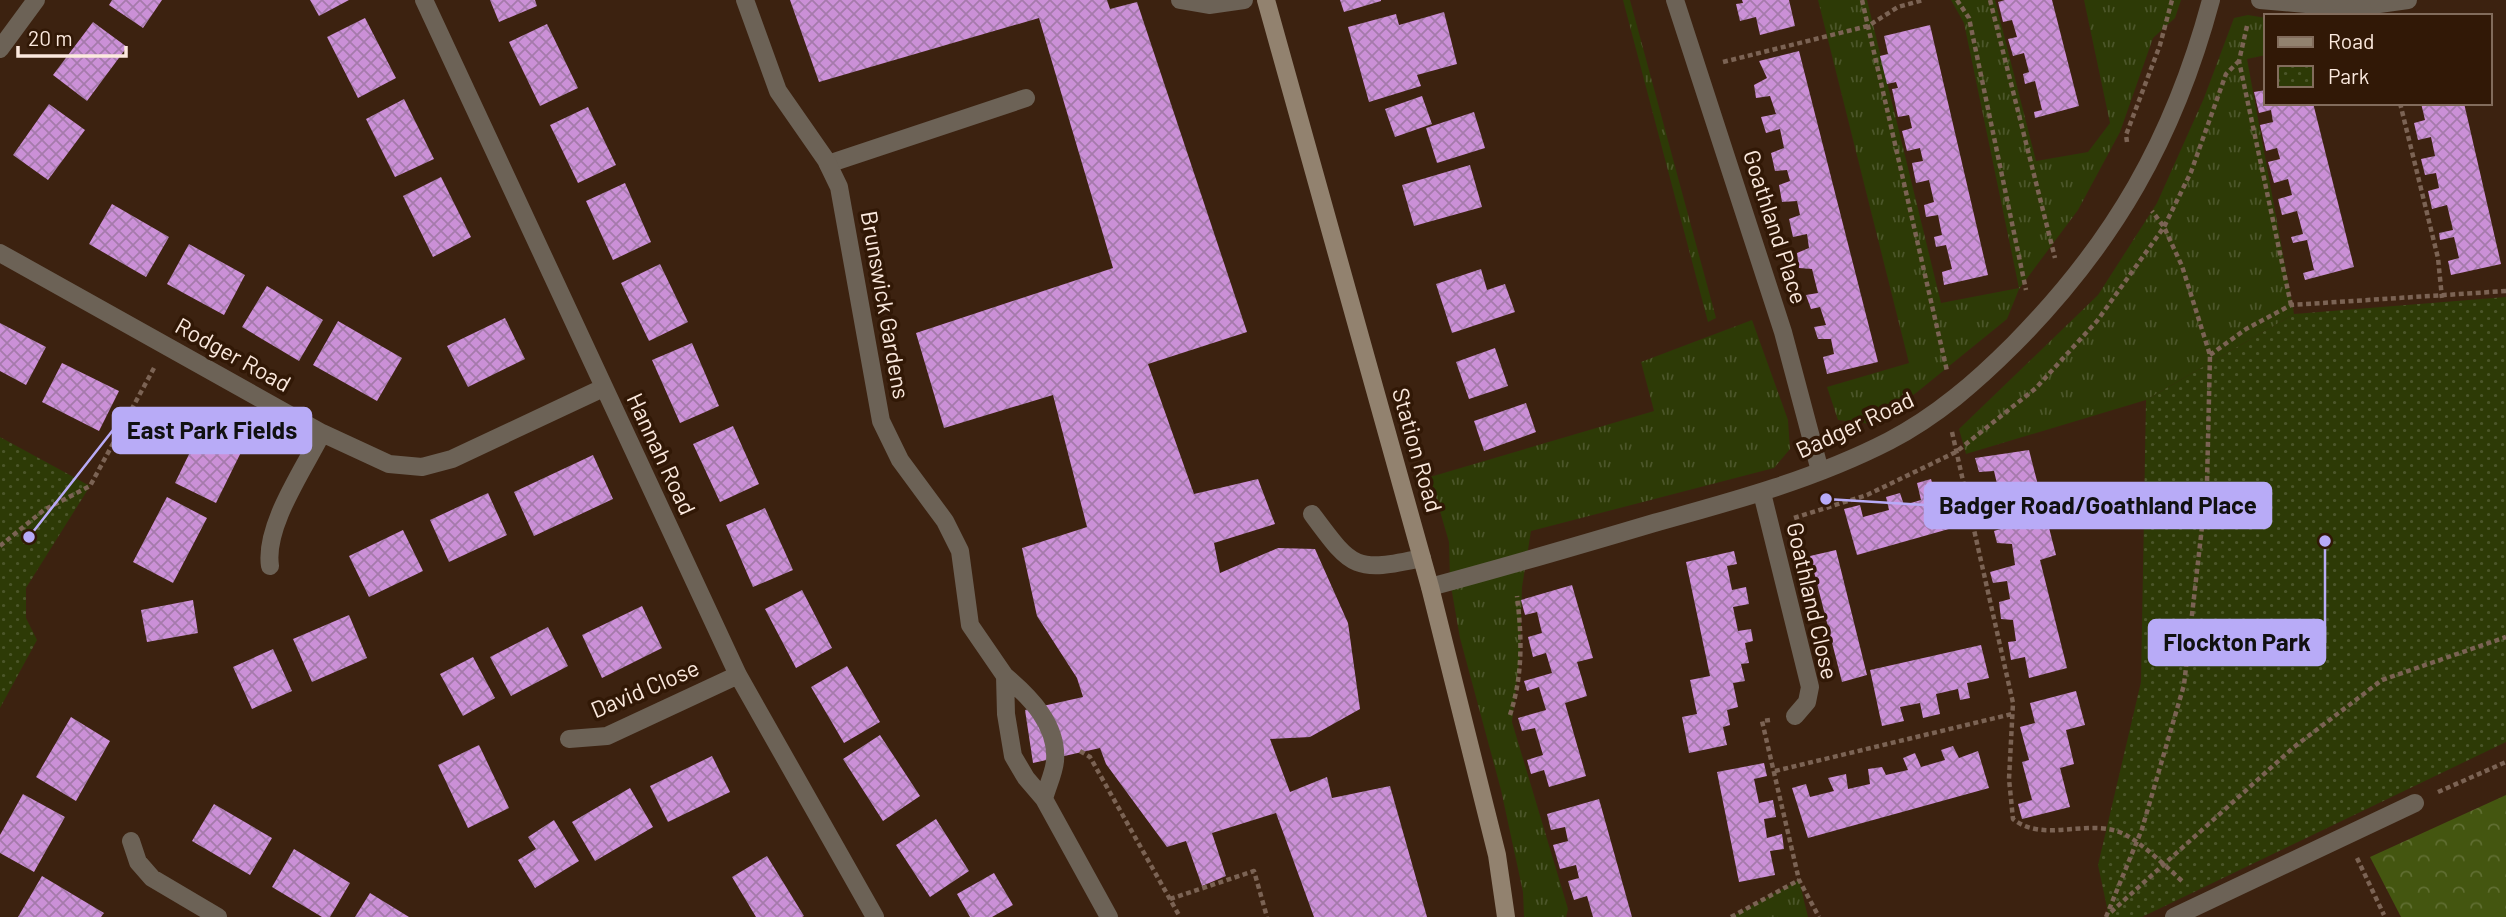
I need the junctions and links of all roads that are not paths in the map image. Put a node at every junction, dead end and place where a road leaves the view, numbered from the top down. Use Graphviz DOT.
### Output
graph roads {
  1 [pos="36,0"];
  2 [pos="424,0"];
  3 [pos="745,0"];
  4 [pos="1180,0"];
  5 [pos="1244,0"];
  6 [pos="1266,0"];
  7 [pos="1675,0"];
  8 [pos="2260,0"];
  9 [pos="2408,0"];
  10 [pos="2209,8"];
  11 [pos="0,49"];
  12 [pos="1026,98"];
  13 [pos="828,164"];
  14 [pos="0,253"];
  15 [pos="603,388"];
  16 [pos="322,433"];
  17 [pos="1820,471"];
  18 [pos="1762,493"];
  19 [pos="1312,514"];
  20 [pos="1422,558"];
  21 [pos="270,566"];
  22 [pos="1430,587"];
  23 [pos="737,675"];
  24 [pos="1005,676"];
  25 [pos="1795,716"];
  26 [pos="569,739"];
  27 [pos="1044,799"];
  28 [pos="2415,803"];
  29 [pos="131,841"];
  30 [pos="218,917"];
  31 [pos="875,917"];
  32 [pos="1109,917"];
  33 [pos="1506,917"];
  34 [pos="2174,917"];
  1 -- 11 [label="street"];
  2 -- 15 [label="street, Hannah Road"];
  3 -- 13 [label="street, Brunswick Gardens"];
  4 -- 5 [label="street"];
  6 -- 20 [label="main road, Station Road"];
  7 -- 17 [label="street, Goathland Place"];
  8 -- 9 [label="street"];
  10 -- 17 [label="street, Badger Road"];
  12 -- 13 [label="street"];
  13 -- 24 [label="street, Brunswick Gardens"];
  14 -- 16 [label="street, Rodger Road"];
  15 -- 16 [label="street, Rodger Road"];
  15 -- 23 [label="street, Hannah Road"];
  16 -- 21 [label="street"];
  17 -- 18 [label="street, Badger Road"];
  18 -- 22 [label="street, Badger Road"];
  18 -- 25 [label="street, Goathland Close"];
  19 -- 20 [label="street"];
  20 -- 22 [label="main road, Station Road"];
  22 -- 33 [label="main road, Station Road"];
  23 -- 26 [label="street, David Close"];
  23 -- 31 [label="street, Hannah Road"];
  24 -- 27 [label="street"];
  24 -- 27 [label="street, Brunswick Gardens"];
  27 -- 32 [label="street"];
  28 -- 34 [label="street"];
  29 -- 30 [label="street"];
}
